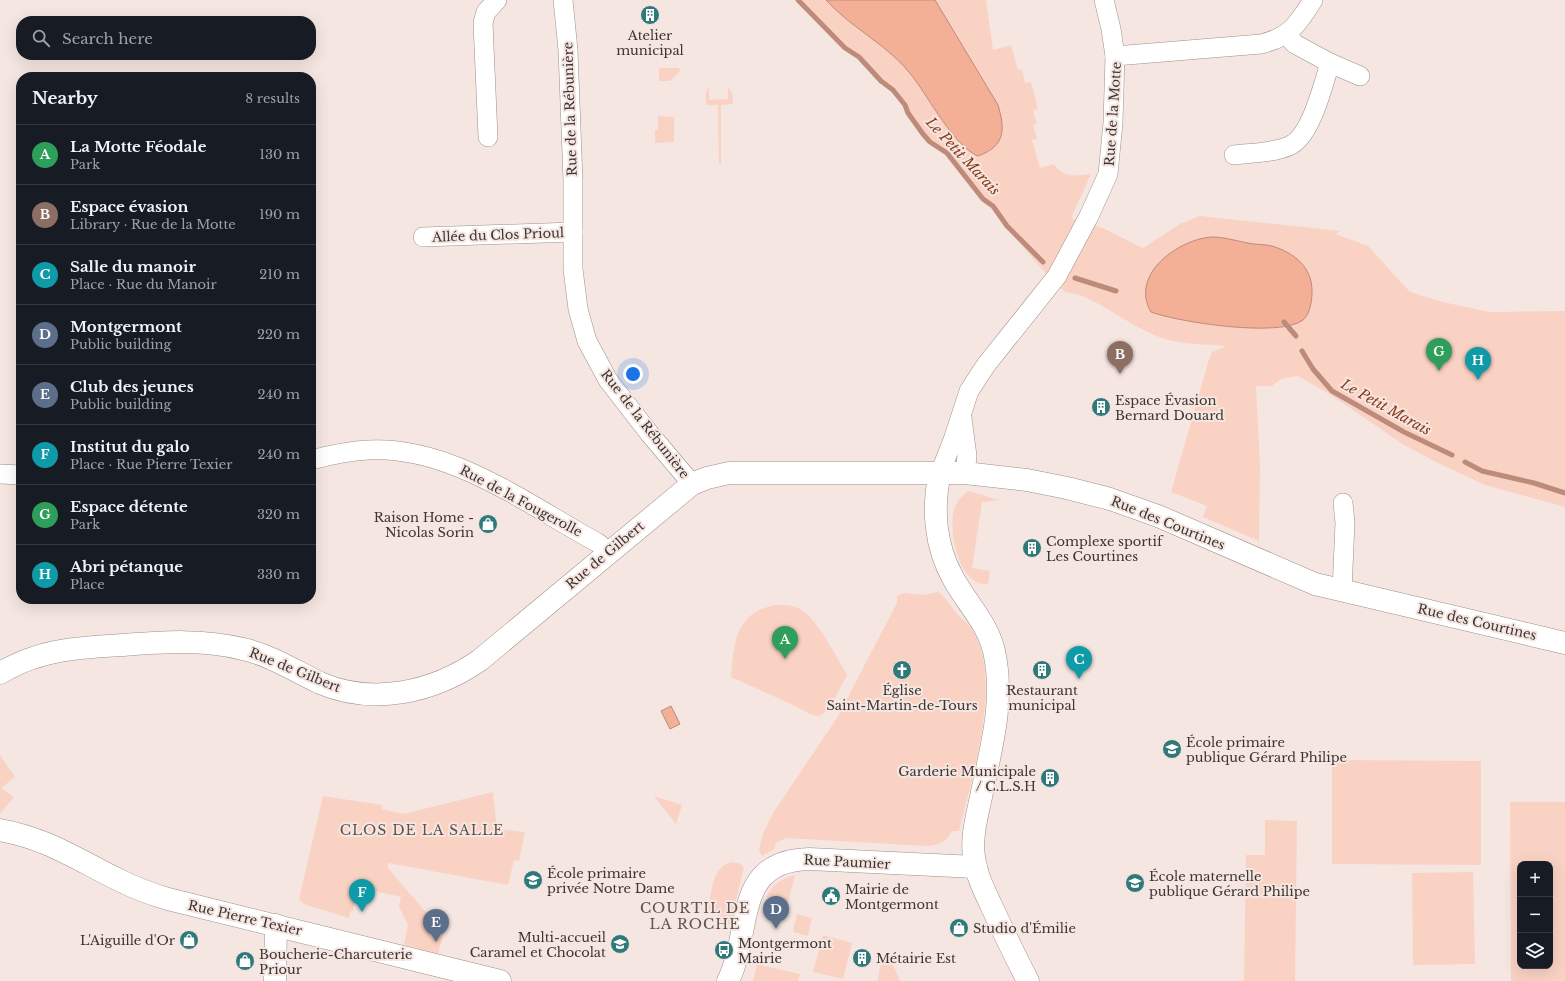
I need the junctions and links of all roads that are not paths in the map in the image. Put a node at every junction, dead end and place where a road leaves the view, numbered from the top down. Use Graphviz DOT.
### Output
graph roads {
  1 [pos="497,0"];
  2 [pos="563,0"];
  3 [pos="1104,0"];
  4 [pos="1313,0"];
  5 [pos="1286,35"];
  6 [pos="1115,56"];
  7 [pos="1330,63"];
  8 [pos="1360,76"];
  9 [pos="488,137"];
  10 [pos="1234,155"];
  11 [pos="573,232"];
  12 [pos="424,237"];
  13 [pos="961,415"];
  14 [pos="316,459"];
  15 [pos="940,473"];
  16 [pos="965,473"];
  17 [pos="0,474"];
  18 [pos="16,475"];
  19 [pos="692,484"];
  20 [pos="1343,503"];
  21 [pos="608,552"];
  22 [pos="1342,591"];
  23 [pos="1565,643"];
  24 [pos="0,673"];
  25 [pos="0,830"];
  26 [pos="976,867"];
  27 [pos="276,925"];
  28 [pos="275,981"];
  29 [pos="500,981"];
  30 [pos="728,981"];
  31 [pos="1028,981"];
  1 -- 9 [label="street"];
  2 -- 11 [label="street, Rue de la Rébunière"];
  3 -- 6 [label="street"];
  4 -- 5 [label="street, Rue de la Motte"];
  5 -- 6 [label="street, Rue de la Motte"];
  5 -- 7 [label="street"];
  6 -- 13 [label="street, Rue de la Motte"];
  7 -- 8 [label="street"];
  7 -- 10 [label="street"];
  11 -- 12 [label="street, Allée du Clos Prioul"];
  11 -- 19 [label="street, Rue de la Rébunière"];
  13 -- 15 [label="street, Rue de la Motte"];
  13 -- 16 [label="street, Rue de la Motte"];
  14 -- 21 [label="street, Rue de la Fougerolle"];
  15 -- 16 [label="street, Rue des Courtines"];
  15 -- 19 [label="street, Rue de la Rébunière"];
  15 -- 26 [label="street"];
  16 -- 22 [label="street, Rue des Courtines"];
  17 -- 18 [label="street"];
  19 -- 21 [label="street, Rue de Gilbert"];
  20 -- 22 [label="street"];
  21 -- 24 [label="street, Rue de Gilbert"];
  22 -- 23 [label="street, Rue des Courtines"];
  25 -- 27 [label="street, Rue Pierre Texier"];
  26 -- 30 [label="street, Rue Paumier"];
  26 -- 31 [label="street"];
  27 -- 28 [label="street"];
  27 -- 29 [label="street, Rue Pierre Texier"];
}
